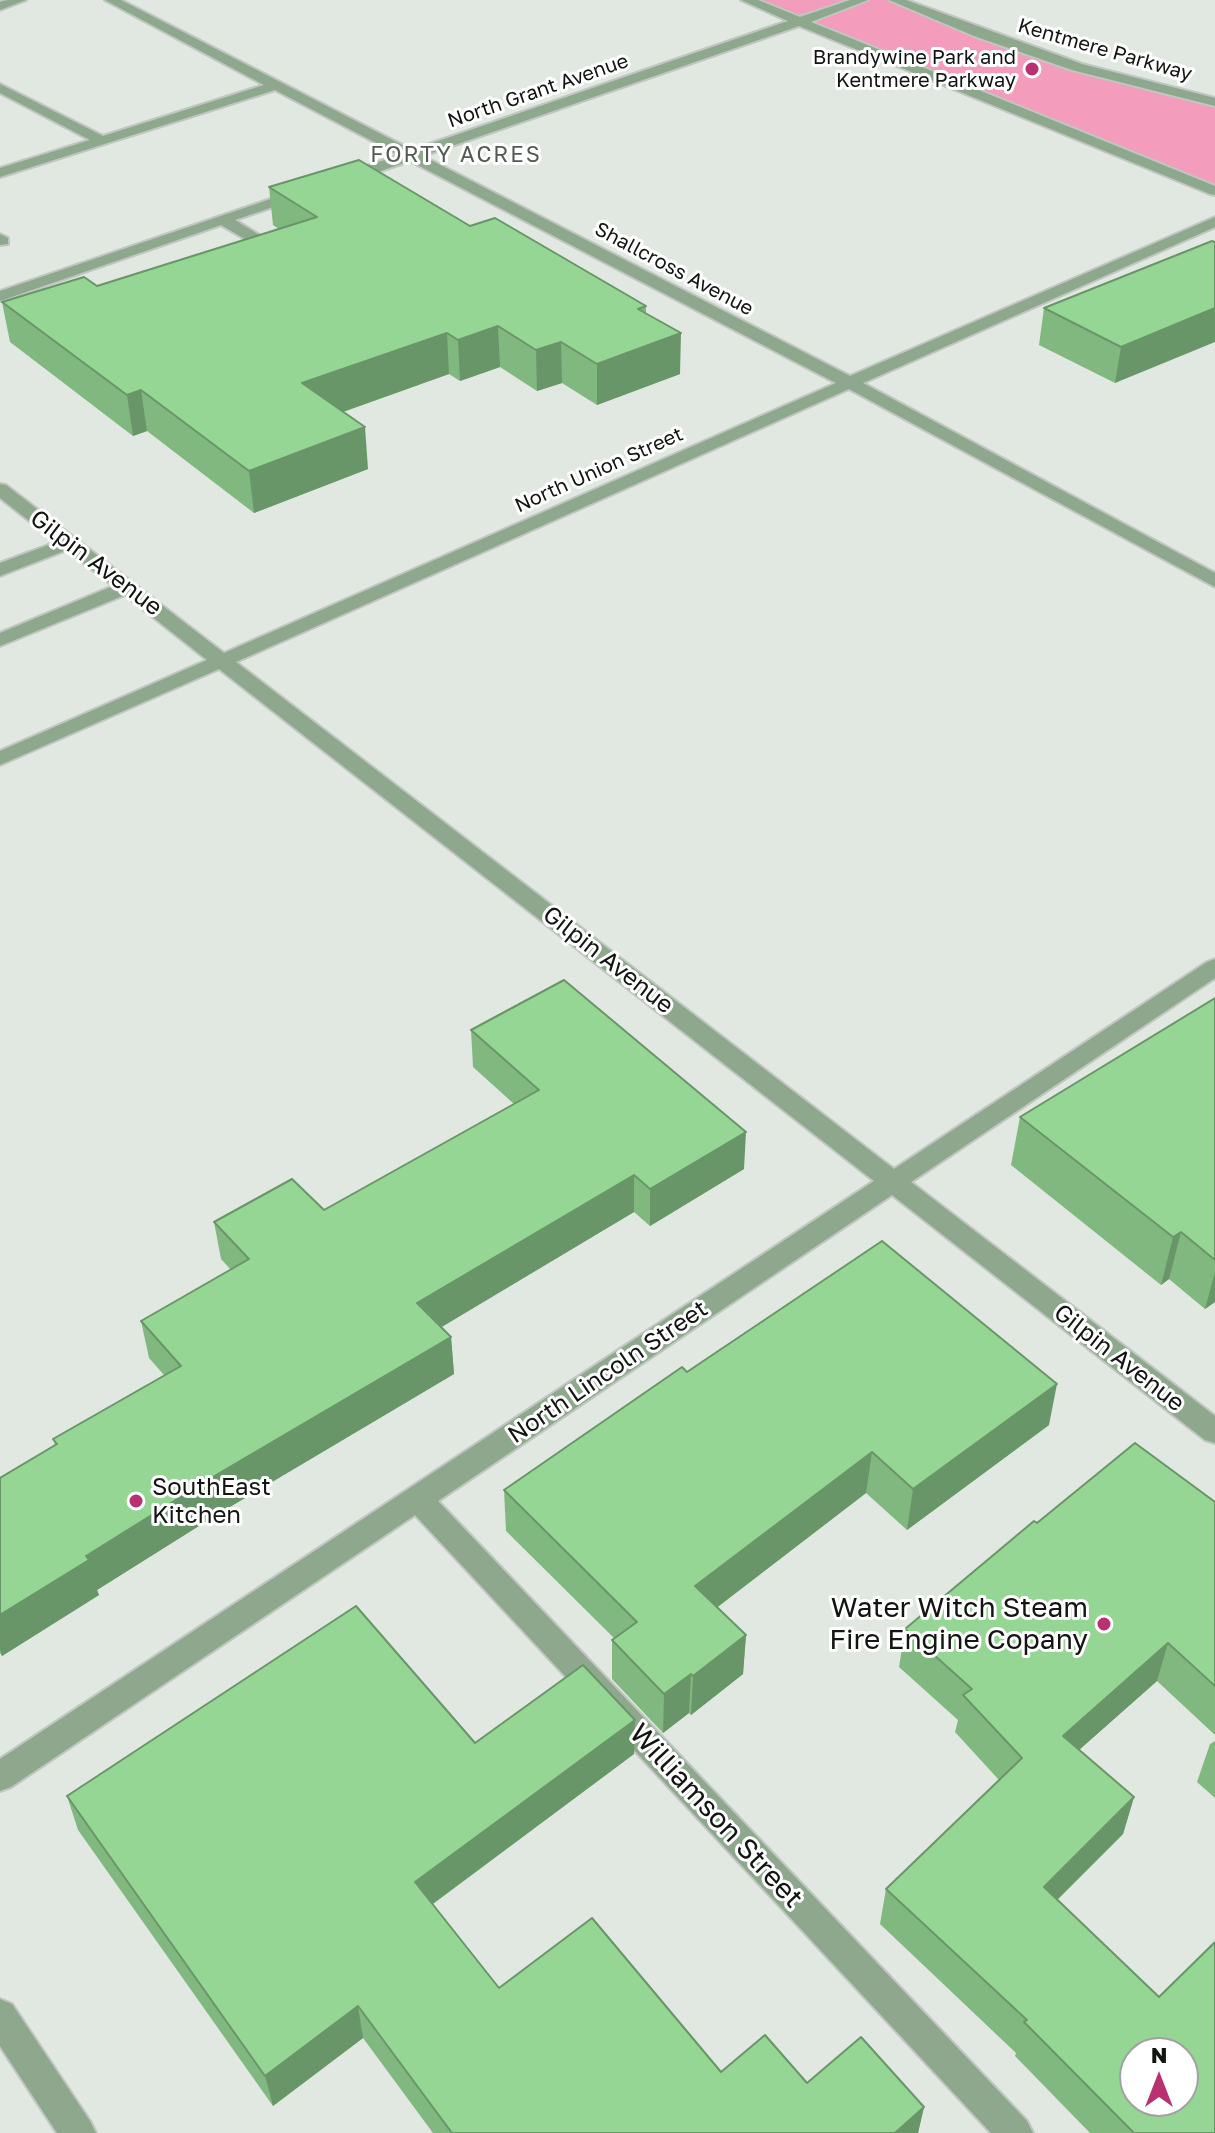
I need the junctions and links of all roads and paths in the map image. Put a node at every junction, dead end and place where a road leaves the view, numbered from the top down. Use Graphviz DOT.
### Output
graph roads {
  1 [pos="20,0"];
  2 [pos="111,0"];
  3 [pos="747,0"];
  4 [pos="862,0"];
  5 [pos="895,0"];
  6 [pos="0,6"];
  7 [pos="801,22"];
  8 [pos="278,85"];
  9 [pos="0,88"];
  10 [pos="1215,102"];
  11 [pos="103,141"];
  12 [pos="413,154"];
  13 [pos="0,173"];
  14 [pos="1215,191"];
  15 [pos="223,220"];
  16 [pos="1215,221"];
  17 [pos="242,263"];
  18 [pos="70,272"];
  19 [pos="90,287"];
  20 [pos="0,296"];
  21 [pos="850,383"];
  22 [pos="0,489"];
  23 [pos="70,543"];
  24 [pos="0,570"];
  25 [pos="1215,581"];
  26 [pos="128,587"];
  27 [pos="0,640"];
  28 [pos="224,660"];
  29 [pos="0,759"];
  30 [pos="1215,967"];
  31 [pos="893,1182"];
  32 [pos="1215,1432"];
  33 [pos="418,1499"];
  34 [pos="0,1777"];
  35 [pos="0,2016"];
  36 [pos="78,2133"];
  37 [pos="1015,2133"];
  1 -- 6 [label="street"];
  2 -- 8 [label="street, Shallcross Avenue"];
  3 -- 7 [label="street"];
  4 -- 7 [label="street, North Grant Avenue"];
  5 -- 10 [label="street, Kentmere Parkway"];
  7 -- 12 [label="street, North Grant Avenue"];
  7 -- 14 [label="street"];
  8 -- 11 [label="street"];
  8 -- 12 [label="street, Shallcross Avenue"];
  9 -- 11 [label="street"];
  11 -- 13 [label="street"];
  12 -- 15 [label="street, North Grant Avenue"];
  12 -- 21 [label="street, Shallcross Avenue"];
  15 -- 17 [label="street"];
  15 -- 18 [label="street, North Grant Avenue"];
  16 -- 21 [label="street, North Union Street"];
  18 -- 19 [label="street"];
  18 -- 20 [label="street, North Grant Avenue"];
  21 -- 25 [label="street, Shallcross Avenue"];
  21 -- 28 [label="street, North Union Street"];
  22 -- 23 [label="street, Gilpin Avenue"];
  23 -- 24 [label="street"];
  23 -- 26 [label="street, Gilpin Avenue"];
  26 -- 27 [label="street"];
  26 -- 28 [label="street, Gilpin Avenue"];
  28 -- 29 [label="street, North Union Street"];
  28 -- 31 [label="street, Gilpin Avenue"];
  30 -- 31 [label="street, North Lincoln Street"];
  31 -- 32 [label="street, Gilpin Avenue"];
  31 -- 33 [label="street, North Lincoln Street"];
  33 -- 34 [label="street, North Lincoln Street"];
  33 -- 37 [label="street, Williamson Street"];
  35 -- 36 [label="street"];
}
